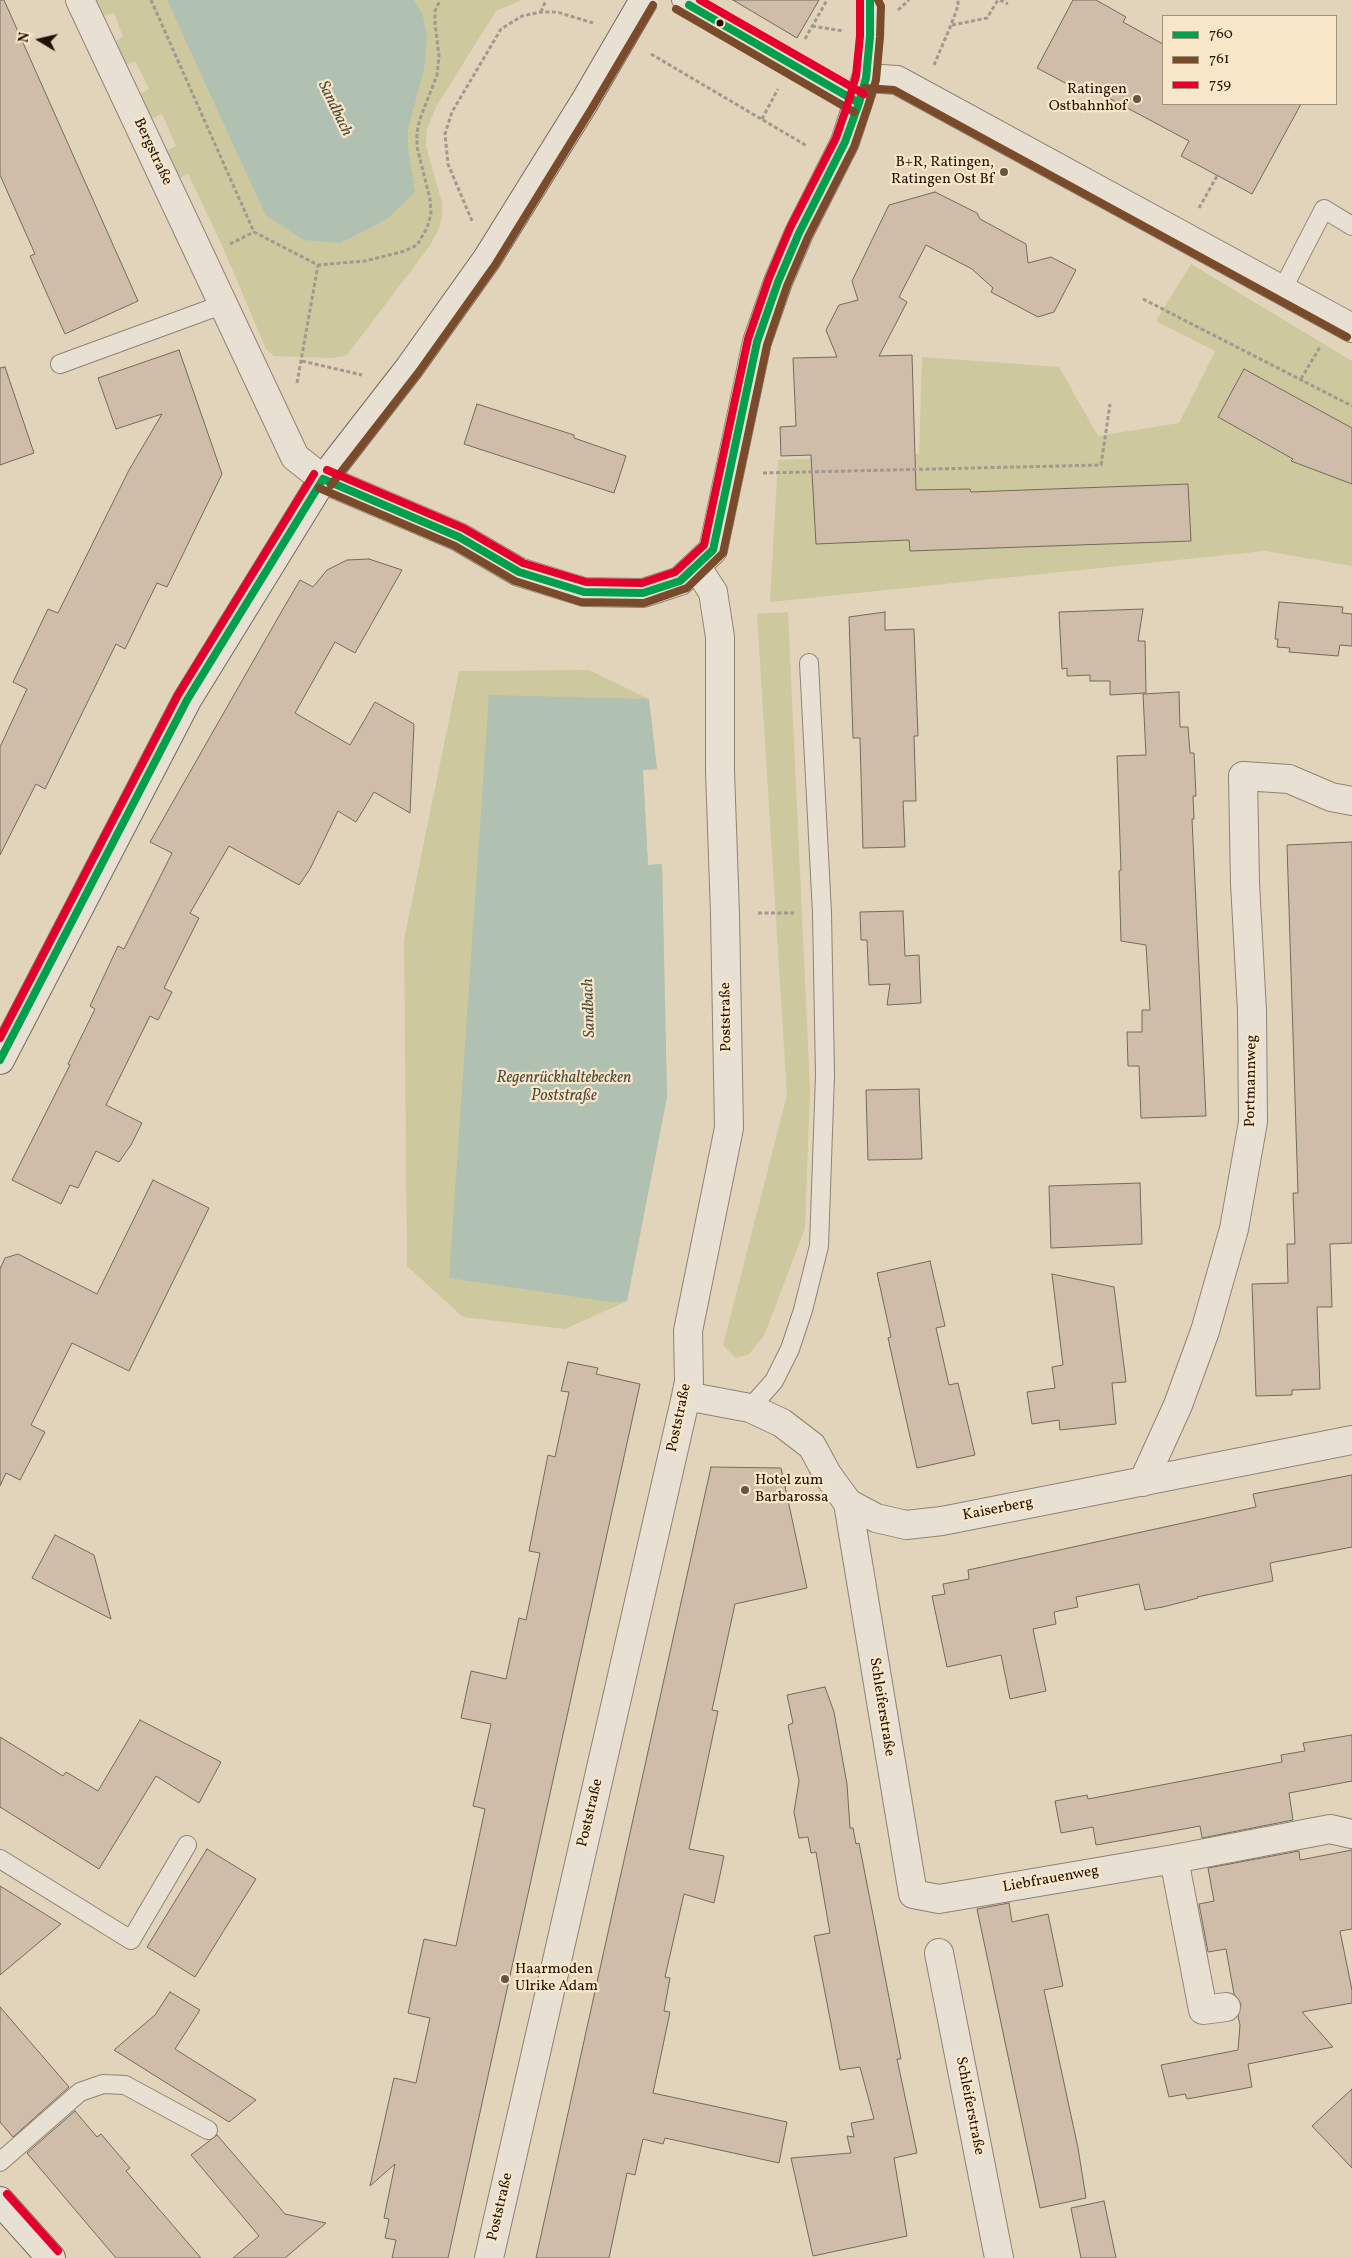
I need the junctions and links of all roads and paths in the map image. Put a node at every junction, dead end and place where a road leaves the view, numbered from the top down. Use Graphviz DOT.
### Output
graph roads {
  1 [pos="80,0"];
  2 [pos="152,0"];
  3 [pos="440,0"];
  4 [pos="546,0"];
  5 [pos="644,0"];
  6 [pos="681,0"];
  7 [pos="827,0"];
  8 [pos="958,0"];
  9 [pos="999,0"];
  10 [pos="867,2"];
  11 [pos="1008,4"];
  12 [pos="541,12"];
  13 [pos="596,25"];
  14 [pos="951,26"];
  15 [pos="648,52"];
  16 [pos="791,64"];
  17 [pos="862,90"];
  18 [pos="922,93"];
  19 [pos="762,119"];
  20 [pos="835,163"];
  21 [pos="1352,226"];
  22 [pos="487,259"];
  23 [pos="318,265"];
  24 [pos="1282,290"];
  25 [pos="1143,299"];
  26 [pos="224,304"];
  27 [pos="1352,328"];
  28 [pos="60,364"];
  29 [pos="398,383"];
  30 [pos="1110,404"];
  31 [pos="1352,406"];
  32 [pos="730,474"];
  33 [pos="323,479"];
  34 [pos="696,566"];
  35 [pos="809,663"];
  36 [pos="1352,801"];
  37 [pos="0,1060"];
  38 [pos="687,1389"];
  39 [pos="750,1408"];
  40 [pos="1352,1440"];
  41 [pos="1143,1482"];
  42 [pos="848,1503"];
  43 [pos="1352,1834"];
  44 [pos="187,1845"];
  45 [pos="0,1859"];
  46 [pos="1174,1859"];
  47 [pos="928,1898"];
  48 [pos="938,1953"];
  49 [pos="1226,2007"];
  50 [pos="208,2130"];
  51 [pos="0,2162"];
  52 [pos="0,2201"];
  53 [pos="51,2258"];
  54 [pos="489,2258"];
  55 [pos="999,2258"];
  1 -- 26 [label="street, Bergstraße"];
  2 -- 23 [label="path"];
  3 -- 23 [label="path"];
  4 -- 12 [label="path"];
  5 -- 22 [label="street, bridge"];
  6 -- 16 [label="lane"];
  7 -- 16 [label="path"];
  8 -- 14 [label="path"];
  9 -- 11 [label="path"];
  9 -- 14 [label="path"];
  10 -- 17 [label="lane"];
  12 -- 13 [label="path"];
  12 -- 22 [label="path"];
  14 -- 18 [label="path"];
  15 -- 19 [label="path"];
  16 -- 17 [label="lane"];
  16 -- 19 [label="path"];
  17 -- 18 [label="street"];
  17 -- 20 [label="street"];
  18 -- 24 [label="street"];
  19 -- 20 [label="path"];
  20 -- 32 [label="street"];
  21 -- 24 [label="lane"];
  22 -- 29 [label="street"];
  23 -- 29 [label="path"];
  24 -- 27 [label="street"];
  25 -- 31 [label="path"];
  26 -- 28 [label="lane"];
  26 -- 33 [label="street, Bergstraße"];
  29 -- 33 [label="street"];
  30 -- 32 [label="path"];
  32 -- 34 [label="street"];
  33 -- 34 [label="street"];
  33 -- 37 [label="street"];
  34 -- 38 [label="street, Poststraße"];
  35 -- 39 [label="lane"];
  36 -- 41 [label="street, Portmannweg"];
  38 -- 39 [label="street, Kaiserberg"];
  38 -- 54 [label="street, Poststraße"];
  39 -- 42 [label="street, Kaiserberg"];
  40 -- 41 [label="street, Kaiserberg"];
  41 -- 42 [label="street, Kaiserberg"];
  42 -- 47 [label="street, Schleiferstraße"];
  43 -- 46 [label="street, Liebfrauenweg"];
  44 -- 45 [label="lane"];
  46 -- 47 [label="street, Liebfrauenweg"];
  46 -- 49 [label="street"];
  48 -- 55 [label="street, Schleiferstraße"];
  50 -- 51 [label="lane"];
  52 -- 53 [label="street"];
}
